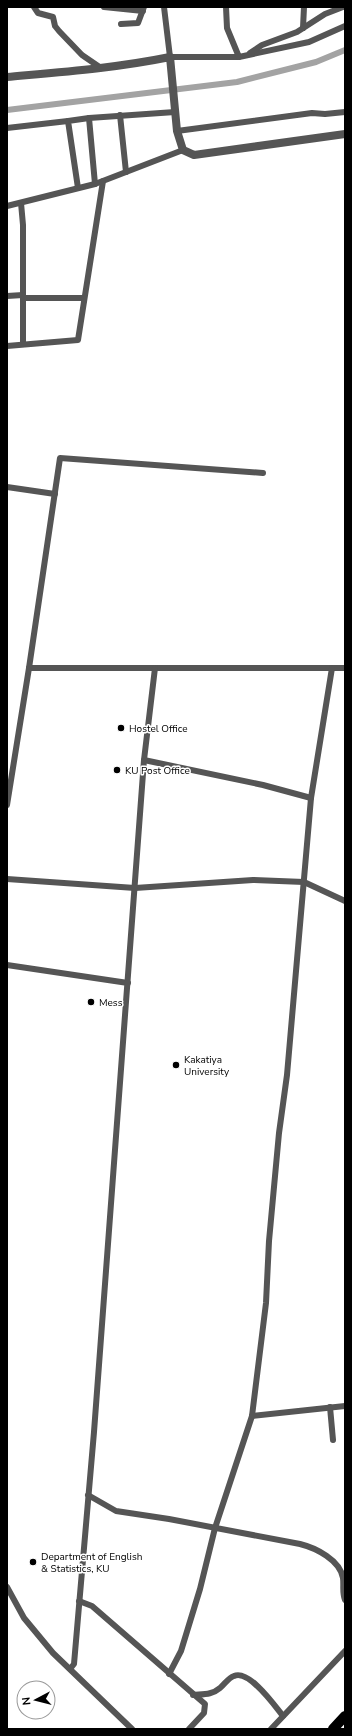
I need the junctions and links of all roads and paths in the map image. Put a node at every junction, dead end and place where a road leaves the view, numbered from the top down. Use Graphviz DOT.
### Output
graph roads {
  1 [pos="34,7"];
  2 [pos="104,7"];
  3 [pos="164,7"];
  4 [pos="226,7"];
  5 [pos="304,7"];
  6 [pos="343,7"];
  7 [pos="144,9"];
  8 [pos="43,10"];
  9 [pos="326,10"];
  10 [pos="121,24"];
  11 [pos="345,26"];
  12 [pos="302,28"];
  13 [pos="248,55"];
  14 [pos="239,56"];
  15 [pos="170,57"];
  16 [pos="101,68"];
  17 [pos="7,77"];
  18 [pos="175,109"];
  19 [pos="345,112"];
  20 [pos="120,115"];
  21 [pos="89,118"];
  22 [pos="68,122"];
  23 [pos="7,128"];
  24 [pos="178,131"];
  25 [pos="345,134"];
  26 [pos="182,150"];
  27 [pos="126,172"];
  28 [pos="103,181"];
  29 [pos="95,184"];
  30 [pos="78,188"];
  31 [pos="21,203"];
  32 [pos="7,206"];
  33 [pos="7,296"];
  34 [pos="23,296"];
  35 [pos="84,298"];
  36 [pos="23,344"];
  37 [pos="7,346"];
  38 [pos="263,473"];
  39 [pos="7,487"];
  40 [pos="55,494"];
  41 [pos="29,668"];
  42 [pos="155,668"];
  43 [pos="332,668"];
  44 [pos="345,668"];
  45 [pos="144,760"];
  46 [pos="311,798"];
  47 [pos="7,805"];
  48 [pos="7,879"];
  49 [pos="304,882"];
  50 [pos="135,888"];
  51 [pos="345,901"];
  52 [pos="7,965"];
  53 [pos="128,983"];
  54 [pos="345,1406"];
  55 [pos="330,1407"];
  56 [pos="252,1416"];
  57 [pos="333,1440"];
  58 [pos="88,1496"];
  59 [pos="215,1528"];
  60 [pos="7,1587"];
  61 [pos="345,1600"];
  62 [pos="80,1601"];
  63 [pos="345,1650"];
  64 [pos="70,1669"];
  65 [pos="170,1674"];
  66 [pos="193,1696"];
  67 [pos="283,1716"];
  68 [pos="345,1716"];
  69 [pos="345,1726"];
  70 [pos="132,1729"];
  71 [pos="188,1729"];
  72 [pos="271,1729"];
  73 [pos="333,1729"];
  74 [pos="342,1729"];
  1 -- 8 [label="street"];
  2 -- 7 [label="street"];
  3 -- 15 [label="street"];
  4 -- 14 [label="street"];
  5 -- 12 [label="street"];
  6 -- 9 [label="street"];
  7 -- 10 [label="street"];
  8 -- 16 [label="street"];
  9 -- 12 [label="street"];
  11 -- 13 [label="street"];
  12 -- 13 [label="street"];
  13 -- 14 [label="street"];
  14 -- 15 [label="street"];
  15 -- 16 [label="street"];
  15 -- 18 [label="street"];
  16 -- 17 [label="street"];
  18 -- 20 [label="street"];
  18 -- 24 [label="street"];
  19 -- 24 [label="street"];
  20 -- 21 [label="street"];
  20 -- 27 [label="street"];
  21 -- 22 [label="street"];
  21 -- 29 [label="street"];
  22 -- 23 [label="street"];
  22 -- 30 [label="street"];
  24 -- 26 [label="street"];
  25 -- 26 [label="street"];
  26 -- 27 [label="street"];
  27 -- 28 [label="street"];
  28 -- 29 [label="street"];
  28 -- 35 [label="street"];
  29 -- 30 [label="street"];
  30 -- 31 [label="street"];
  31 -- 32 [label="street"];
  31 -- 34 [label="street"];
  33 -- 34 [label="street"];
  34 -- 35 [label="street"];
  34 -- 36 [label="street"];
  35 -- 36 [label="street"];
  36 -- 37 [label="street"];
  38 -- 40 [label="street"];
  39 -- 40 [label="street"];
  40 -- 41 [label="street"];
  41 -- 42 [label="street"];
  41 -- 47 [label="street"];
  42 -- 43 [label="street"];
  42 -- 45 [label="street"];
  43 -- 44 [label="street"];
  43 -- 46 [label="street"];
  45 -- 46 [label="street"];
  45 -- 50 [label="street"];
  46 -- 49 [label="street"];
  48 -- 50 [label="street"];
  49 -- 50 [label="street"];
  49 -- 51 [label="street"];
  49 -- 56 [label="street"];
  50 -- 53 [label="street"];
  52 -- 53 [label="street"];
  53 -- 58 [label="street"];
  54 -- 55 [label="street"];
  55 -- 56 [label="street"];
  55 -- 57 [label="street"];
  56 -- 59 [label="street"];
  58 -- 59 [label="street"];
  58 -- 62 [label="street"];
  59 -- 61 [label="street"];
  59 -- 65 [label="street"];
  60 -- 64 [label="street"];
  62 -- 64 [label="street"];
  62 -- 65 [label="street"];
  63 -- 67 [label="street"];
  64 -- 70 [label="street"];
  65 -- 66 [label="street"];
  66 -- 67 [label="street"];
  66 -- 71 [label="street"];
  67 -- 72 [label="street"];
  68 -- 73 [label="highway"];
  69 -- 74 [label="highway"];
}
